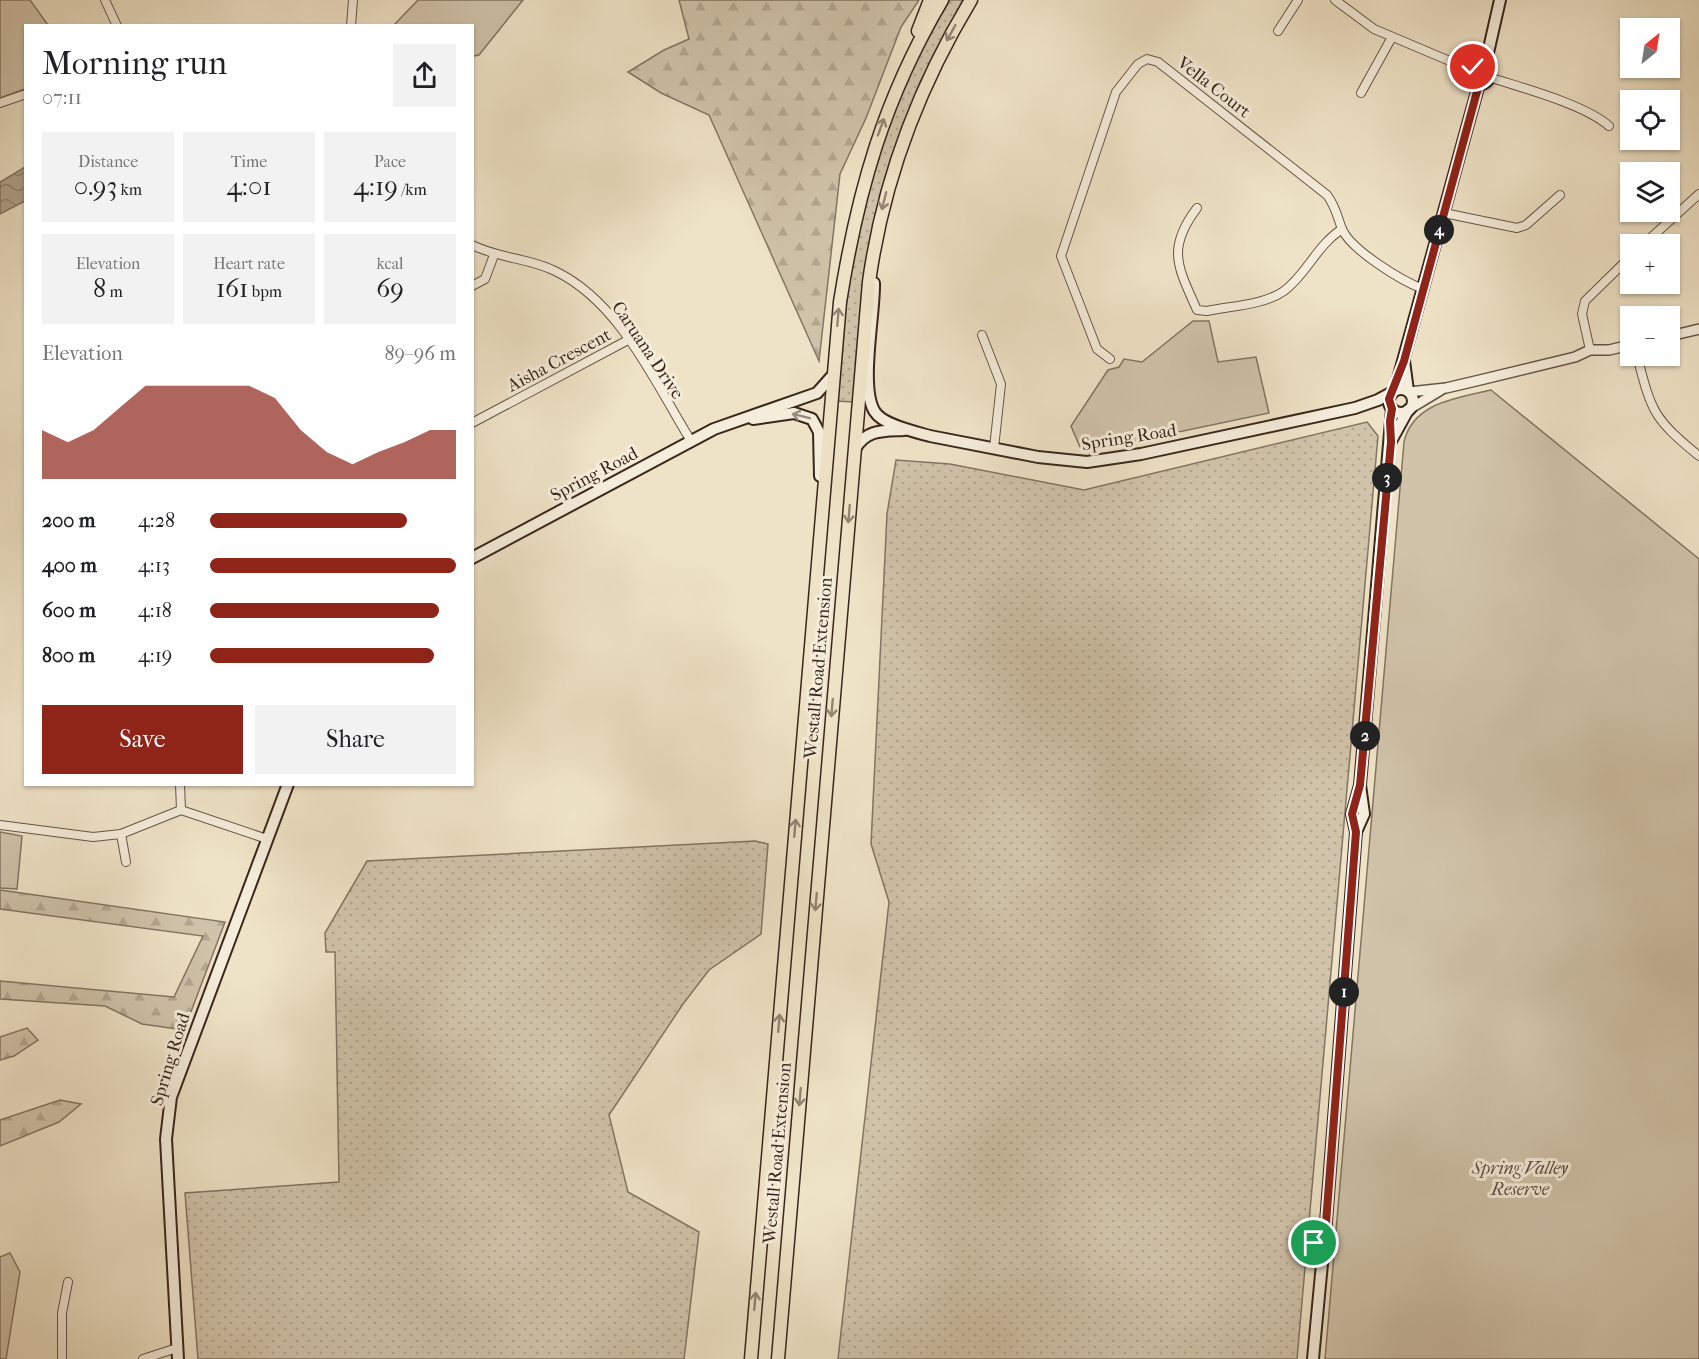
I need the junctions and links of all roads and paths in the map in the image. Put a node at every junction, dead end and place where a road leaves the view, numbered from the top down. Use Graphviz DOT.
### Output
graph roads {
  1 [pos="105,0"];
  2 [pos="353,0"];
  3 [pos="930,0"];
  4 [pos="942,0"];
  5 [pos="971,0"];
  6 [pos="1298,0"];
  7 [pos="1335,0"];
  8 [pos="1500,0"];
  9 [pos="116,24"];
  10 [pos="351,24"];
  11 [pos="1278,31"];
  12 [pos="1392,37"];
  13 [pos="912,56"];
  14 [pos="1485,66"];
  15 [pos="1471,70"];
  16 [pos="1489,77"];
  17 [pos="1479,84"];
  18 [pos="1361,93"];
  19 [pos="24,95"];
  20 [pos="0,103"];
  21 [pos="1609,126"];
  22 [pos="1699,194"];
  23 [pos="1560,195"];
  24 [pos="1197,208"];
  25 [pos="1444,213"];
  26 [pos="1342,230"];
  27 [pos="1655,234"];
  28 [pos="474,246"];
  29 [pos="494,255"];
  30 [pos="872,257"];
  31 [pos="1620,266"];
  32 [pos="474,285"];
  33 [pos="1423,289"];
  34 [pos="1699,329"];
  35 [pos="1680,334"];
  36 [pos="982,335"];
  37 [pos="628,340"];
  38 [pos="1620,347"];
  39 [pos="1590,350"];
  40 [pos="1110,359"];
  41 [pos="1404,361"];
  42 [pos="1640,366"];
  43 [pos="833,375"];
  44 [pos="1446,388"];
  45 [pos="1394,391"];
  46 [pos="1408,391"];
  47 [pos="1355,408"];
  48 [pos="1392,408"];
  49 [pos="1409,409"];
  50 [pos="474,422"];
  51 [pos="732,422"];
  52 [pos="907,430"];
  53 [pos="691,441"];
  54 [pos="1391,442"];
  55 [pos="994,448"];
  56 [pos="854,450"];
  57 [pos="1699,456"];
  58 [pos="820,526"];
  59 [pos="474,557"];
  60 [pos="180,786"];
  61 [pos="287,786"];
  62 [pos="181,810"];
  63 [pos="0,825"];
  64 [pos="121,834"];
  65 [pos="267,839"];
  66 [pos="126,862"];
  67 [pos="68,1282"];
  68 [pos="177,1353"];
  69 [pos="62,1359"];
  70 [pos="144,1359"];
  71 [pos="751,1359"];
  72 [pos="778,1359"];
  73 [pos="1313,1359"];
  1 -- 9 [label="street"];
  2 -- 10 [label="street"];
  3 -- 13 [label="highway"];
  4 -- 13 [label="highway, Westall Road Extension"];
  5 -- 30 [label="highway, Westall Road Extension, one-way"];
  6 -- 11 [label="street"];
  7 -- 12 [label="street"];
  8 -- 14 [label="main road"];
  12 -- 15 [label="street"];
  12 -- 18 [label="street"];
  43 -- 13 [label="highway, Westall Road Extension, one-way"];
  14 -- 15 [label="main road"];
  14 -- 16 [label="main road"];
  15 -- 17 [label="main road"];
  16 -- 17 [label="main road"];
  16 -- 21 [label="street"];
  17 -- 25 [label="main road"];
  19 -- 20 [label="street"];
  22 -- 27 [label="street"];
  23 -- 25 [label="street"];
  24 -- 26 [label="street"];
  25 -- 33 [label="main road"];
  26 -- 33 [label="street, Vella Court"];
  26 -- 40 [label="street, Vella Court"];
  28 -- 29 [label="street, Caruana Drive"];
  29 -- 32 [label="street"];
  29 -- 37 [label="street, Caruana Drive"];
  30 -- 52 [label="main road, Spring Road"];
  30 -- 56 [label="highway, Westall Road Extension"];
  31 -- 39 [label="street"];
  33 -- 41 [label="main road"];
  34 -- 35 [label="street"];
  36 -- 55 [label="street"];
  37 -- 50 [label="street, Aisha Crescent"];
  37 -- 53 [label="street, Caruana Drive"];
  38 -- 39 [label="street"];
  39 -- 44 [label="street"];
  41 -- 45 [label="main road"];
  41 -- 46 [label="main road"];
  42 -- 57 [label="street"];
  43 -- 51 [label="main road, Spring Road"];
  43 -- 58 [label="highway, Westall Road Extension"];
  44 -- 46 [label="street"];
  44 -- 49 [label="street"];
  45 -- 46 [label="main road"];
  45 -- 47 [label="main road, Spring Road"];
  45 -- 48 [label="main road"];
  46 -- 49 [label="main road"];
  47 -- 48 [label="main road, Spring Road"];
  47 -- 55 [label="main road, Spring Road"];
  48 -- 49 [label="main road"];
  48 -- 54 [label="main road"];
  49 -- 54 [label="main road"];
  51 -- 53 [label="main road, Spring Road"];
  58 -- 51 [label="main road, Spring Road, one-way"];
  52 -- 55 [label="main road, Spring Road"];
  52 -- 56 [label="main road, Spring Road"];
  53 -- 59 [label="main road, Spring Road"];
  54 -- 73 [label="main road"];
  56 -- 72 [label="highway, Westall Road Extension, one-way"];
  71 -- 58 [label="highway, Westall Road Extension, one-way"];
  60 -- 62 [label="street"];
  61 -- 65 [label="main road, Spring Road"];
  62 -- 64 [label="street"];
  62 -- 65 [label="street"];
  63 -- 64 [label="street"];
  64 -- 66 [label="street"];
  65 -- 68 [label="main road, Spring Road"];
  67 -- 69 [label="street"];
  68 -- 70 [label="street"];
}
